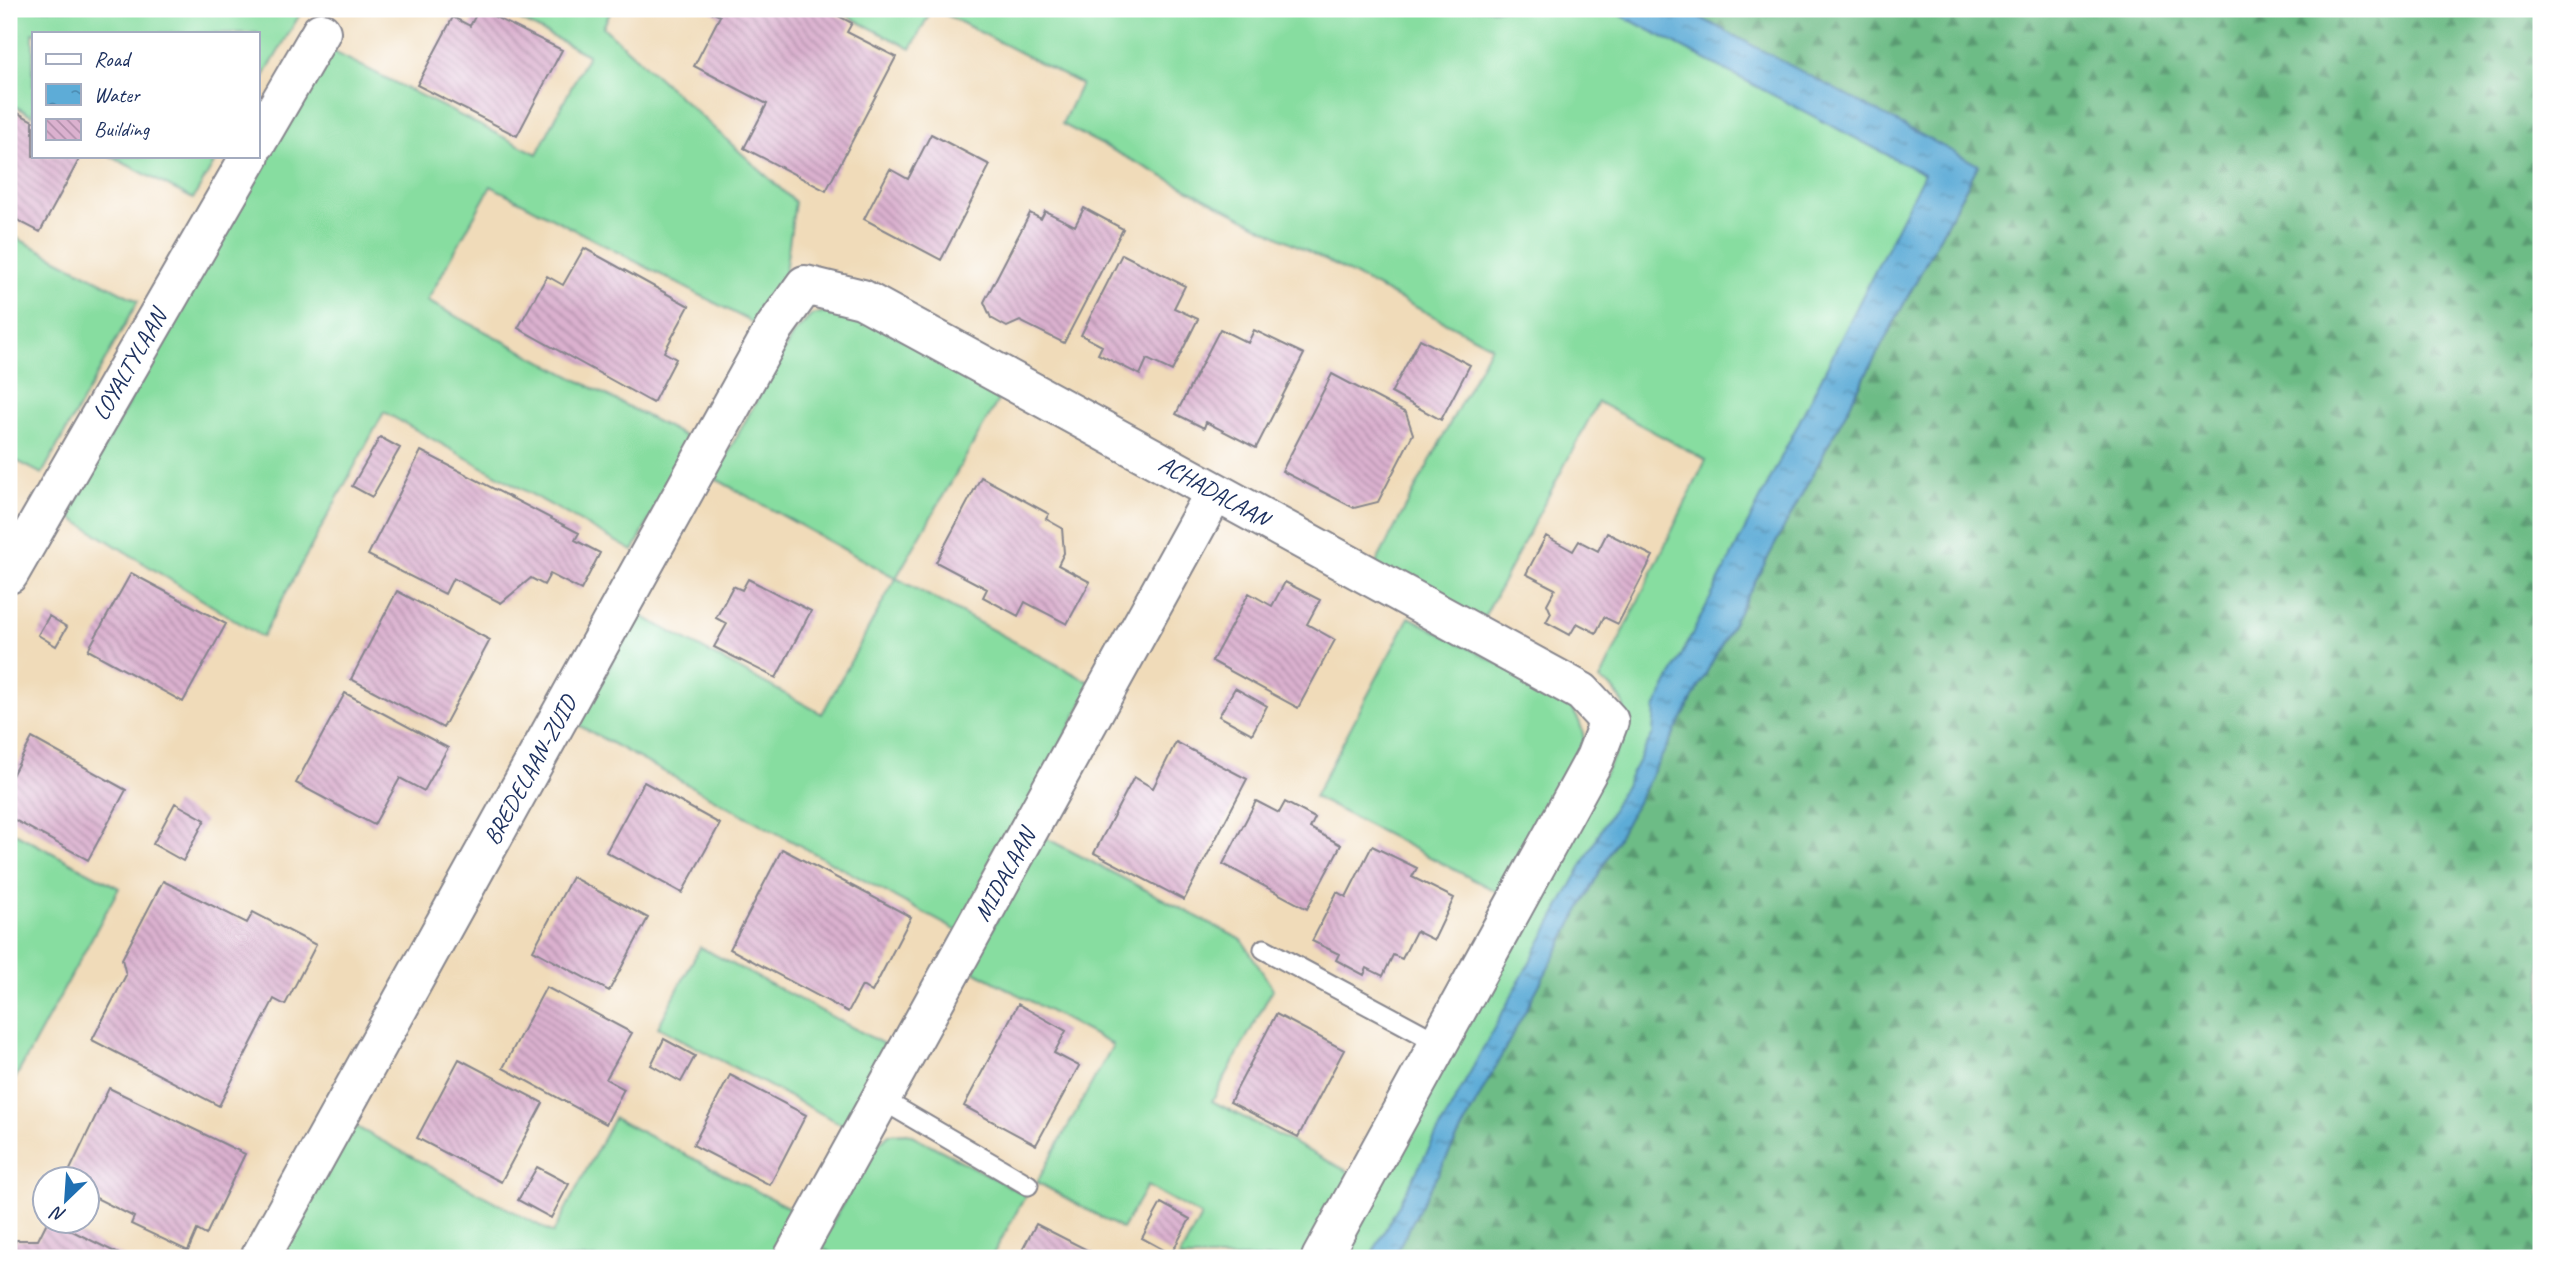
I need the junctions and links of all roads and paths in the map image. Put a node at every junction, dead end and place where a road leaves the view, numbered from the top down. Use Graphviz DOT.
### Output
graph roads {
  1 [pos="321,32"];
  2 [pos="259,139"];
  3 [pos="249,158"];
  4 [pos="805,285"];
  5 [pos="1215,492"];
  6 [pos="9,574"];
  7 [pos="1264,949"];
  8 [pos="1439,1043"];
  9 [pos="881,1099"];
  10 [pos="1028,1185"];
  11 [pos="260,1258"];
  12 [pos="793,1258"];
  13 [pos="1321,1258"];
  1 -- 2 [label="street"];
  3 -- 6 [label="street, LOYALTYLAAN"];
  4 -- 5 [label="street, ACHADALAAN"];
  4 -- 11 [label="street, BREDELAAN-ZUID"];
  5 -- 8 [label="street, ACHADALAAN"];
  5 -- 9 [label="street, MIDALAAN"];
  7 -- 8 [label="lane"];
  8 -- 13 [label="street"];
  9 -- 10 [label="lane"];
  9 -- 12 [label="street, MIDALAAN"];
}
